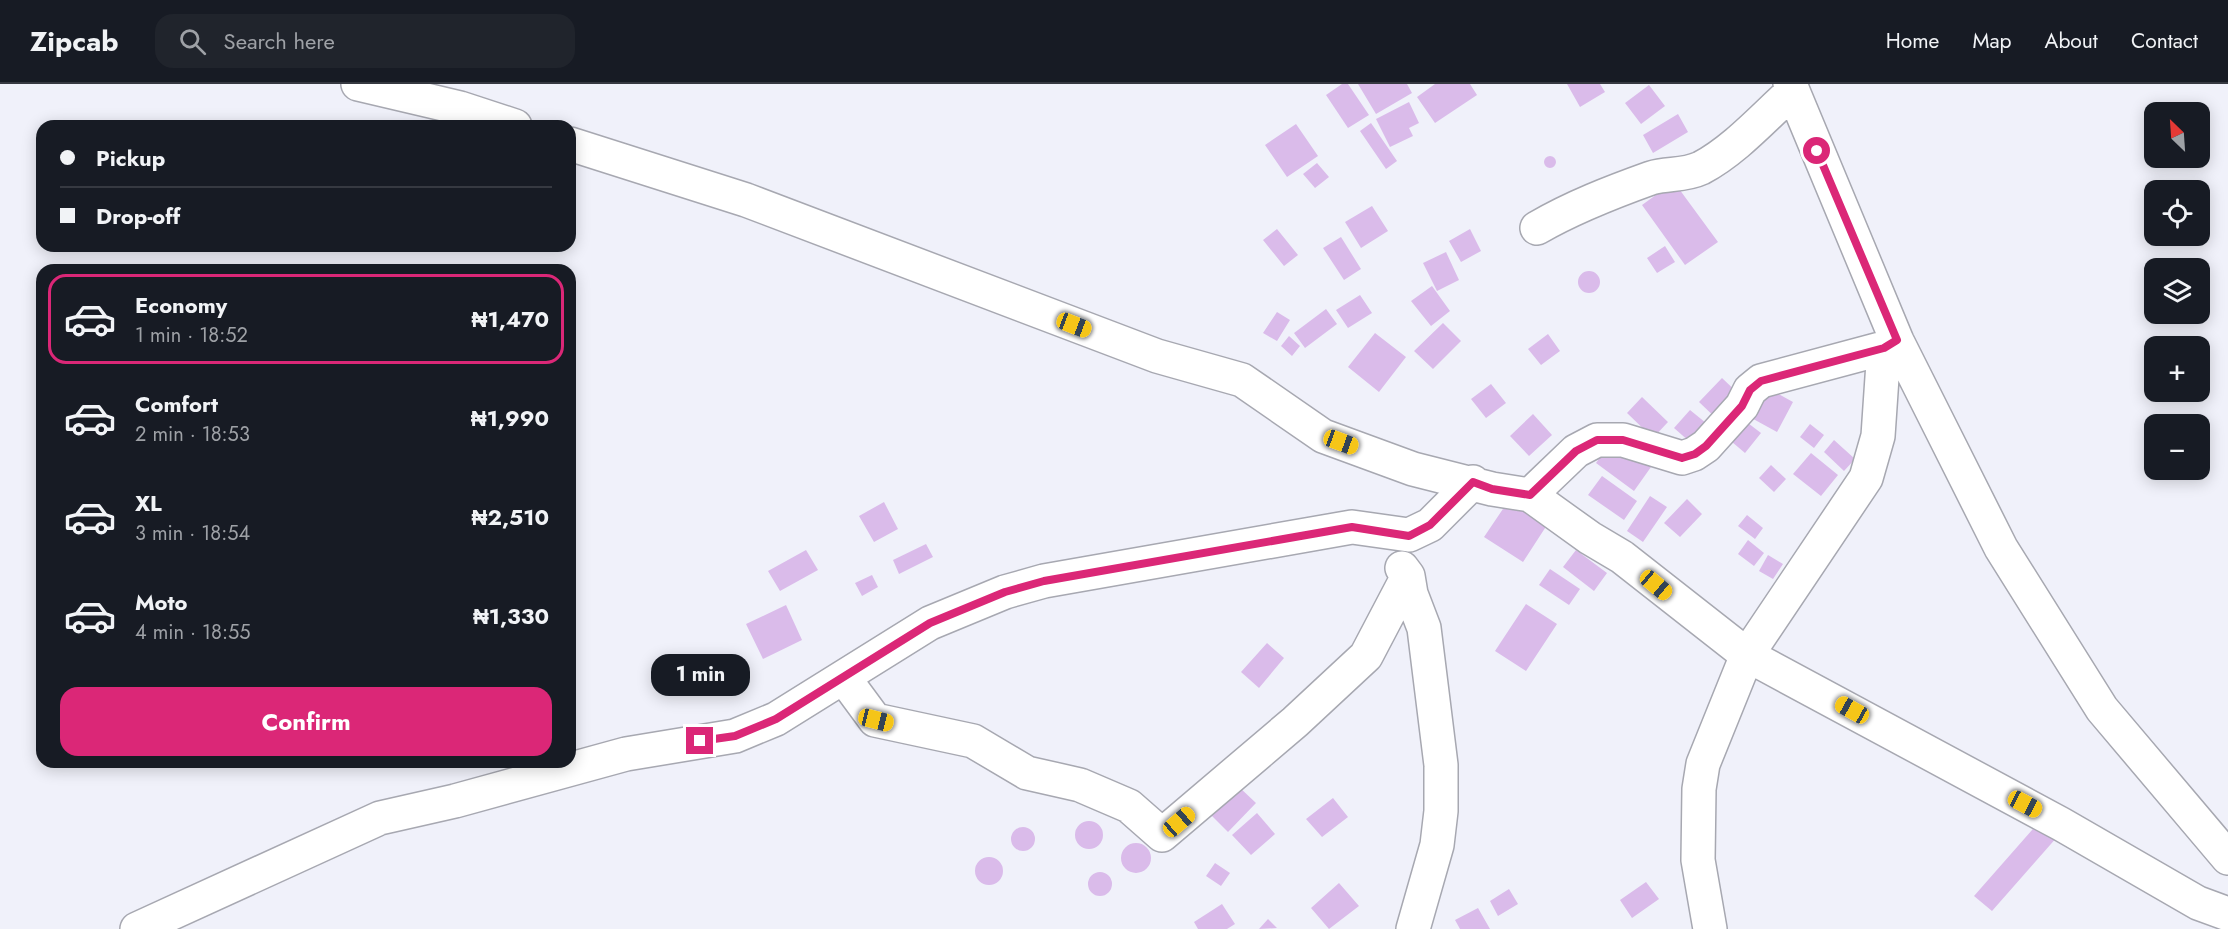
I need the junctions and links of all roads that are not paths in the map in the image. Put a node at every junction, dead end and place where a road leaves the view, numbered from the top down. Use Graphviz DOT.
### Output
graph roads {
  1 [pos="357,84"];
  2 [pos="1792,88"];
  3 [pos="497,120"];
  4 [pos="576,146"];
  5 [pos="1537,228"];
  6 [pos="1890,344"];
  7 [pos="1473,482"];
  8 [pos="1530,495"];
  9 [pos="1409,536"];
  10 [pos="1408,576"];
  11 [pos="1747,656"];
  12 [pos="844,678"];
  13 [pos="575,768"];
  14 [pos="576,768"];
  15 [pos="2228,858"];
  16 [pos="2228,914"];
  17 [pos="137,929"];
  18 [pos="1413,929"];
  19 [pos="1710,929"];
  1 -- 3 [label="street"];
  2 -- 5 [label="street"];
  2 -- 6 [label="street"];
  4 -- 7 [label="street"];
  6 -- 8 [label="street"];
  6 -- 11 [label="street"];
  6 -- 15 [label="street"];
  7 -- 8 [label="street"];
  7 -- 9 [label="street"];
  8 -- 11 [label="street"];
  9 -- 10 [label="street"];
  9 -- 12 [label="street"];
  10 -- 12 [label="street"];
  10 -- 18 [label="street"];
  11 -- 16 [label="street"];
  11 -- 19 [label="street"];
  12 -- 14 [label="street"];
  13 -- 17 [label="street"];
}
